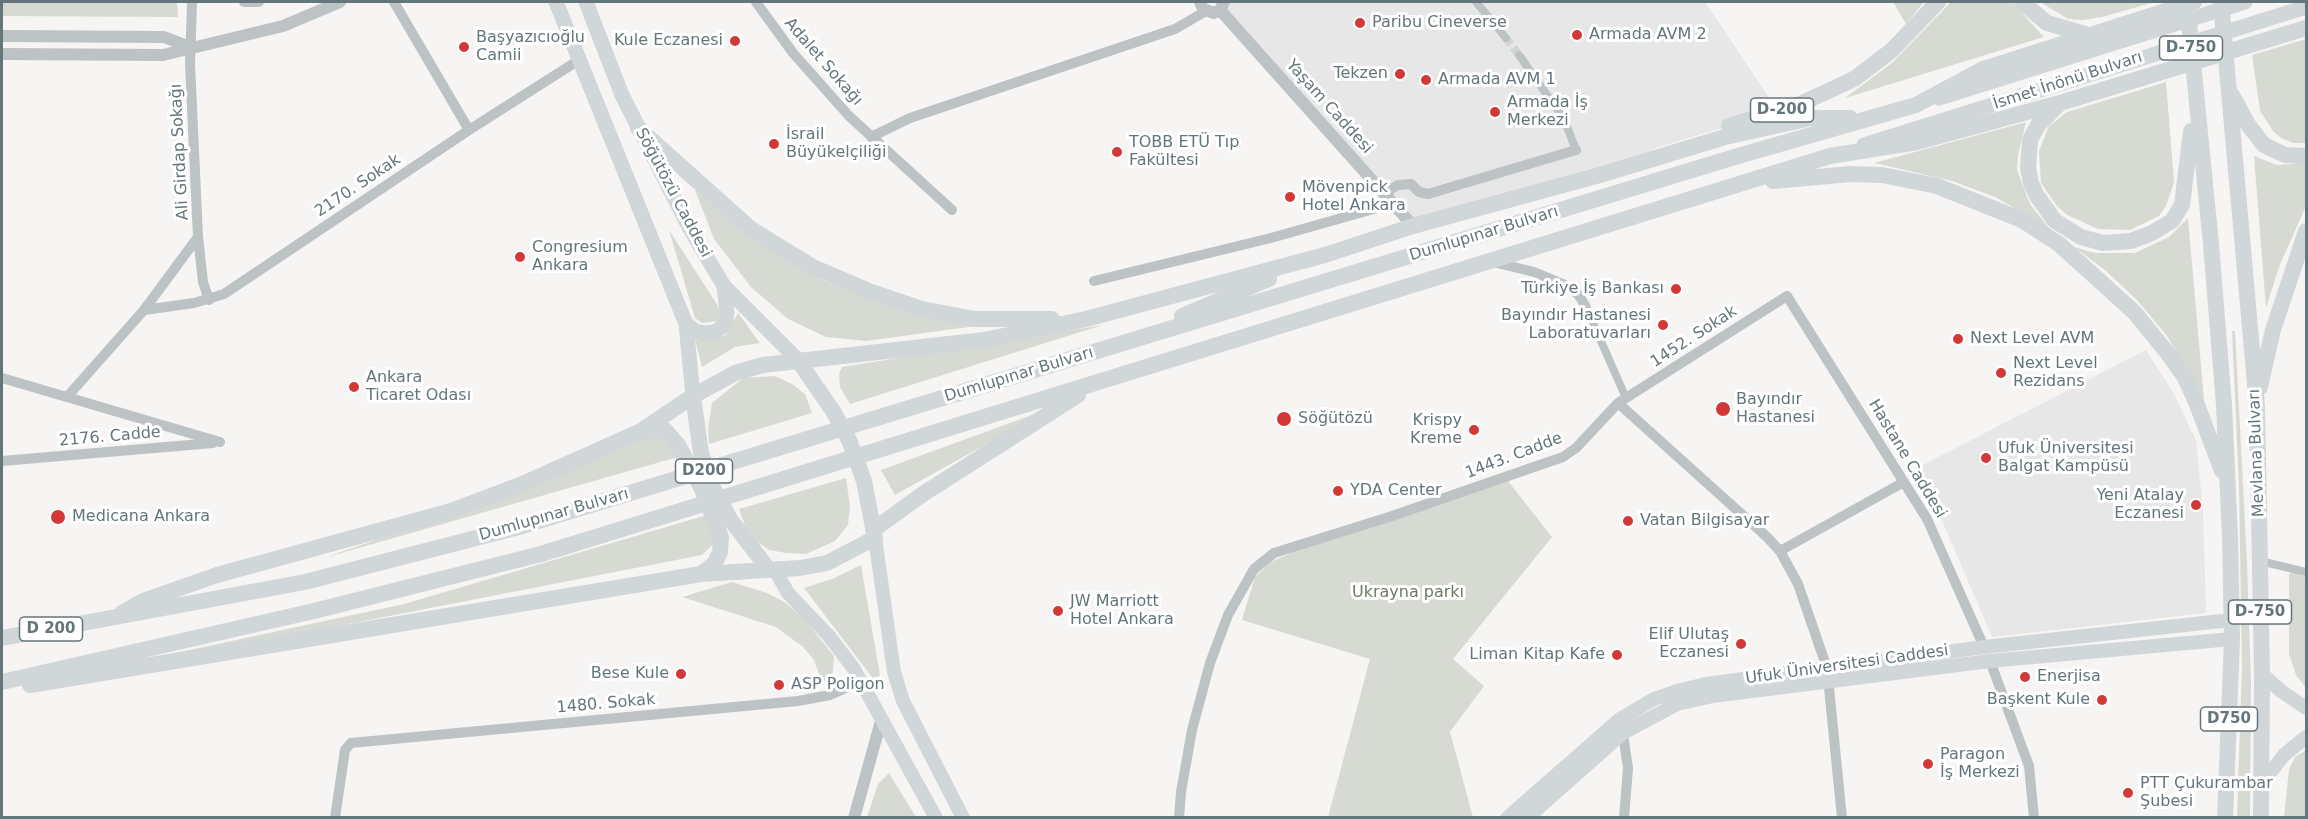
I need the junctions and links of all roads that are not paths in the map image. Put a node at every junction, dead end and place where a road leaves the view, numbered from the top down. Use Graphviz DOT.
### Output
graph roads {
  1 [pos="192,2"];
  2 [pos="244,2"];
  3 [pos="260,2"];
  4 [pos="340,2"];
  5 [pos="394,2"];
  6 [pos="556,2"];
  7 [pos="586,2"];
  8 [pos="756,2"];
  9 [pos="1476,2"];
  10 [pos="1938,2"];
  11 [pos="2022,2"];
  12 [pos="2187,2"];
  13 [pos="2194,2"];
  14 [pos="2221,2"];
  15 [pos="2245,2"];
  16 [pos="323,5"];
  17 [pos="1203,6"];
  18 [pos="1222,6"];
  19 [pos="2307,7"];
  20 [pos="2307,28"];
  21 [pos="2086,34"];
  22 [pos="2,36"];
  23 [pos="1506,38"];
  24 [pos="190,46"];
  25 [pos="2,54"];
  26 [pos="1519,55"];
  27 [pos="579,60"];
  28 [pos="2228,89"];
  29 [pos="2195,94"];
  30 [pos="2060,104"];
  31 [pos="1916,105"];
  32 [pos="1872,118"];
  33 [pos="638,128"];
  34 [pos="469,130"];
  35 [pos="871,137"];
  36 [pos="1576,150"];
  37 [pos="1830,156"];
  38 [pos="2307,156"];
  39 [pos="1600,175"];
  40 [pos="1736,184"];
  41 [pos="1386,196"];
  42 [pos="952,210"];
  43 [pos="1413,226"];
  44 [pos="2307,231"];
  45 [pos="198,237"];
  46 [pos="1325,255"];
  47 [pos="1490,261"];
  48 [pos="1095,281"];
  49 [pos="724,286"];
  50 [pos="1787,296"];
  51 [pos="209,300"];
  52 [pos="1586,308"];
  53 [pos="144,310"];
  54 [pos="1086,319"];
  55 [pos="686,324"];
  56 [pos="1102,350"];
  57 [pos="797,359"];
  58 [pos="2,378"];
  59 [pos="1097,383"];
  60 [pos="693,396"];
  61 [pos="67,397"];
  62 [pos="1622,400"];
  63 [pos="2257,406"];
  64 [pos="641,431"];
  65 [pos="2,461"];
  66 [pos="1904,482"];
  67 [pos="2227,483"];
  68 [pos="874,534"];
  69 [pos="1780,551"];
  70 [pos="2260,561"];
  71 [pos="772,570"];
  72 [pos="2307,572"];
  73 [pos="701,574"];
  74 [pos="108,618"];
  75 [pos="2231,620"];
  76 [pos="2,638"];
  77 [pos="2232,639"];
  78 [pos="1984,647"];
  79 [pos="1990,661"];
  80 [pos="1828,674"];
  81 [pos="2262,674"];
  82 [pos="860,682"];
  83 [pos="2,683"];
  84 [pos="2307,708"];
  85 [pos="1620,719"];
  86 [pos="881,721"];
  87 [pos="1623,733"];
  88 [pos="2307,738"];
  89 [pos="2262,783"];
  90 [pos="335,818"];
  91 [pos="854,818"];
  92 [pos="936,818"];
  93 [pos="963,818"];
  94 [pos="1179,818"];
  95 [pos="1507,818"];
  96 [pos="1527,818"];
  97 [pos="1624,818"];
  98 [pos="1842,818"];
  99 [pos="2034,818"];
  100 [pos="2225,818"];
  101 [pos="2261,818"];
  1 -- 24 [label="street, Ali Girdap Sokağı"];
  2 -- 3 [label="street"];
  4 -- 16 [label="street"];
  5 -- 34 [label="street"];
  6 -- 27 [label="main road, Söğütözü Caddesi"];
  7 -- 33 [label="main road, Söğütözü Caddesi"];
  8 -- 35 [label="street, Adalet Sokağı"];
  9 -- 23 [label="street"];
  10 -- 39 [label="highway, D-200"];
  11 -- 21 [label="highway"];
  12 -- 29 [label="highway, D-750"];
  13 -- 21 [label="highway, Dumlupınar Bulvarı"];
  14 -- 28 [label="highway, Mevlana Bulvarı"];
  15 -- 31 [label="main road, İsmet İnönü Bulvarı"];
  16 -- 24 [label="street"];
  17 -- 18 [label="street, Yaşam Caddesi"];
  17 -- 35 [label="street"];
  18 -- 41 [label="street, Yaşam Caddesi"];
  19 -- 37 [label="main road, İsmet İnönü Bulvarı"];
  20 -- 30 [label="highway, Dumlupınar Bulvarı"];
  21 -- 31 [label="highway, Dumlupınar Bulvarı"];
  22 -- 24 [label="street"];
  24 -- 25 [label="street"];
  24 -- 45 [label="street, Ali Girdap Sokağı"];
  26 -- 36 [label="street"];
  27 -- 34 [label="street, 2170. Sokak"];
  27 -- 55 [label="main road, Söğütözü Caddesi"];
  28 -- 38 [label="highway"];
  28 -- 63 [label="highway, Mevlana Bulvarı / D-750"];
  29 -- 30 [label="highway"];
  29 -- 67 [label="highway, Mevlana Bulvarı / D-750"];
  30 -- 37 [label="highway, Dumlupınar Bulvarı"];
  31 -- 32 [label="highway, Dumlupınar Bulvarı"];
  32 -- 39 [label="highway"];
  32 -- 56 [label="highway, Dumlupınar Bulvarı"];
  33 -- 49 [label="main road, Söğütözü Caddesi"];
  33 -- 54 [label="highway"];
  34 -- 51 [label="street, 2170. Sokak"];
  35 -- 42 [label="street, Adalet Sokağı"];
  36 -- 41 [label="street"];
  37 -- 40 [label="highway, Dumlupınar Bulvarı"];
  39 -- 43 [label="highway"];
  40 -- 47 [label="highway, Dumlupınar Bulvarı"];
  40 -- 67 [label="highway"];
  41 -- 43 [label="street, Yaşam Caddesi"];
  41 -- 48 [label="street"];
  43 -- 46 [label="highway"];
  44 -- 63 [label="highway"];
  45 -- 51 [label="street"];
  45 -- 53 [label="street, Ali Girdap Sokağı"];
  46 -- 54 [label="highway"];
  46 -- 56 [label="highway"];
  47 -- 52 [label="street"];
  47 -- 59 [label="highway, Dumlupınar Bulvarı"];
  49 -- 55 [label="main road"];
  49 -- 57 [label="main road, Söğütözü Caddesi"];
  50 -- 62 [label="street, 1452. Sokak"];
  50 -- 66 [label="street, Hastane Caddesi"];
  51 -- 53 [label="street, 2170. Sokak"];
  52 -- 62 [label="street"];
  53 -- 61 [label="street, Ali Girdap Sokağı"];
  54 -- 57 [label="highway, Dumlupınar Bulvarı"];
  55 -- 60 [label="main road, Söğütözü Caddesi"];
  56 -- 74 [label="highway, Dumlupınar Bulvarı / D200"];
  57 -- 60 [label="highway, Dumlupınar Bulvarı"];
  57 -- 68 [label="highway"];
  58 -- 61 [label="street"];
  59 -- 68 [label="highway, Dumlupınar Bulvarı"];
  59 -- 83 [label="highway, Dumlupınar Bulvarı"];
  60 -- 64 [label="highway, Dumlupınar Bulvarı"];
  60 -- 71 [label="highway"];
  61 -- 65 [label="street, 2176. Cadde"];
  62 -- 69 [label="street"];
  62 -- 94 [label="street, 1443. Cadde"];
  63 -- 70 [label="highway, Mevlana Bulvarı / D-750"];
  64 -- 73 [label="highway"];
  64 -- 74 [label="highway, Dumlupınar Bulvarı"];
  66 -- 69 [label="street"];
  66 -- 78 [label="street, Hastane Caddesi"];
  67 -- 75 [label="highway, Mevlana Bulvarı / D-750"];
  68 -- 71 [label="highway, Dumlupınar Bulvarı"];
  68 -- 93 [label="main road"];
  69 -- 80 [label="street"];
  70 -- 72 [label="street"];
  70 -- 81 [label="highway, Mevlana Bulvarı / D-750"];
  71 -- 73 [label="highway, Dumlupınar Bulvarı"];
  71 -- 82 [label="main road"];
  73 -- 83 [label="highway, Dumlupınar Bulvarı"];
  74 -- 76 [label="highway, Dumlupınar Bulvarı / D 200"];
  75 -- 77 [label="highway, Mevlana Bulvarı / D750"];
  75 -- 78 [label="main road, Ufuk Üniversitesi Caddesi"];
  77 -- 79 [label="main road, Ufuk Üniversitesi Caddesi"];
  77 -- 100 [label="highway, Mevlana Bulvarı / D750"];
  78 -- 79 [label="main road"];
  78 -- 80 [label="main road, Ufuk Üniversitesi Caddesi"];
  79 -- 80 [label="main road, Ufuk Üniversitesi Caddesi"];
  79 -- 99 [label="street"];
  80 -- 85 [label="main road, Ufuk Üniversitesi Caddesi"];
  80 -- 87 [label="main road, Ufuk Üniversitesi Caddesi"];
  80 -- 98 [label="street"];
  81 -- 84 [label="main road"];
  81 -- 89 [label="highway, Mevlana Bulvarı / D-750"];
  82 -- 86 [label="main road"];
  82 -- 90 [label="street, 1480. Sokak"];
  85 -- 87 [label="street"];
  85 -- 95 [label="main road, Ufuk Üniversitesi Caddesi"];
  86 -- 91 [label="street"];
  86 -- 92 [label="main road"];
  87 -- 96 [label="main road, Ufuk Üniversitesi Caddesi"];
  87 -- 97 [label="street"];
  88 -- 89 [label="main road"];
  89 -- 101 [label="highway, Mevlana Bulvarı / D-750"];
}
